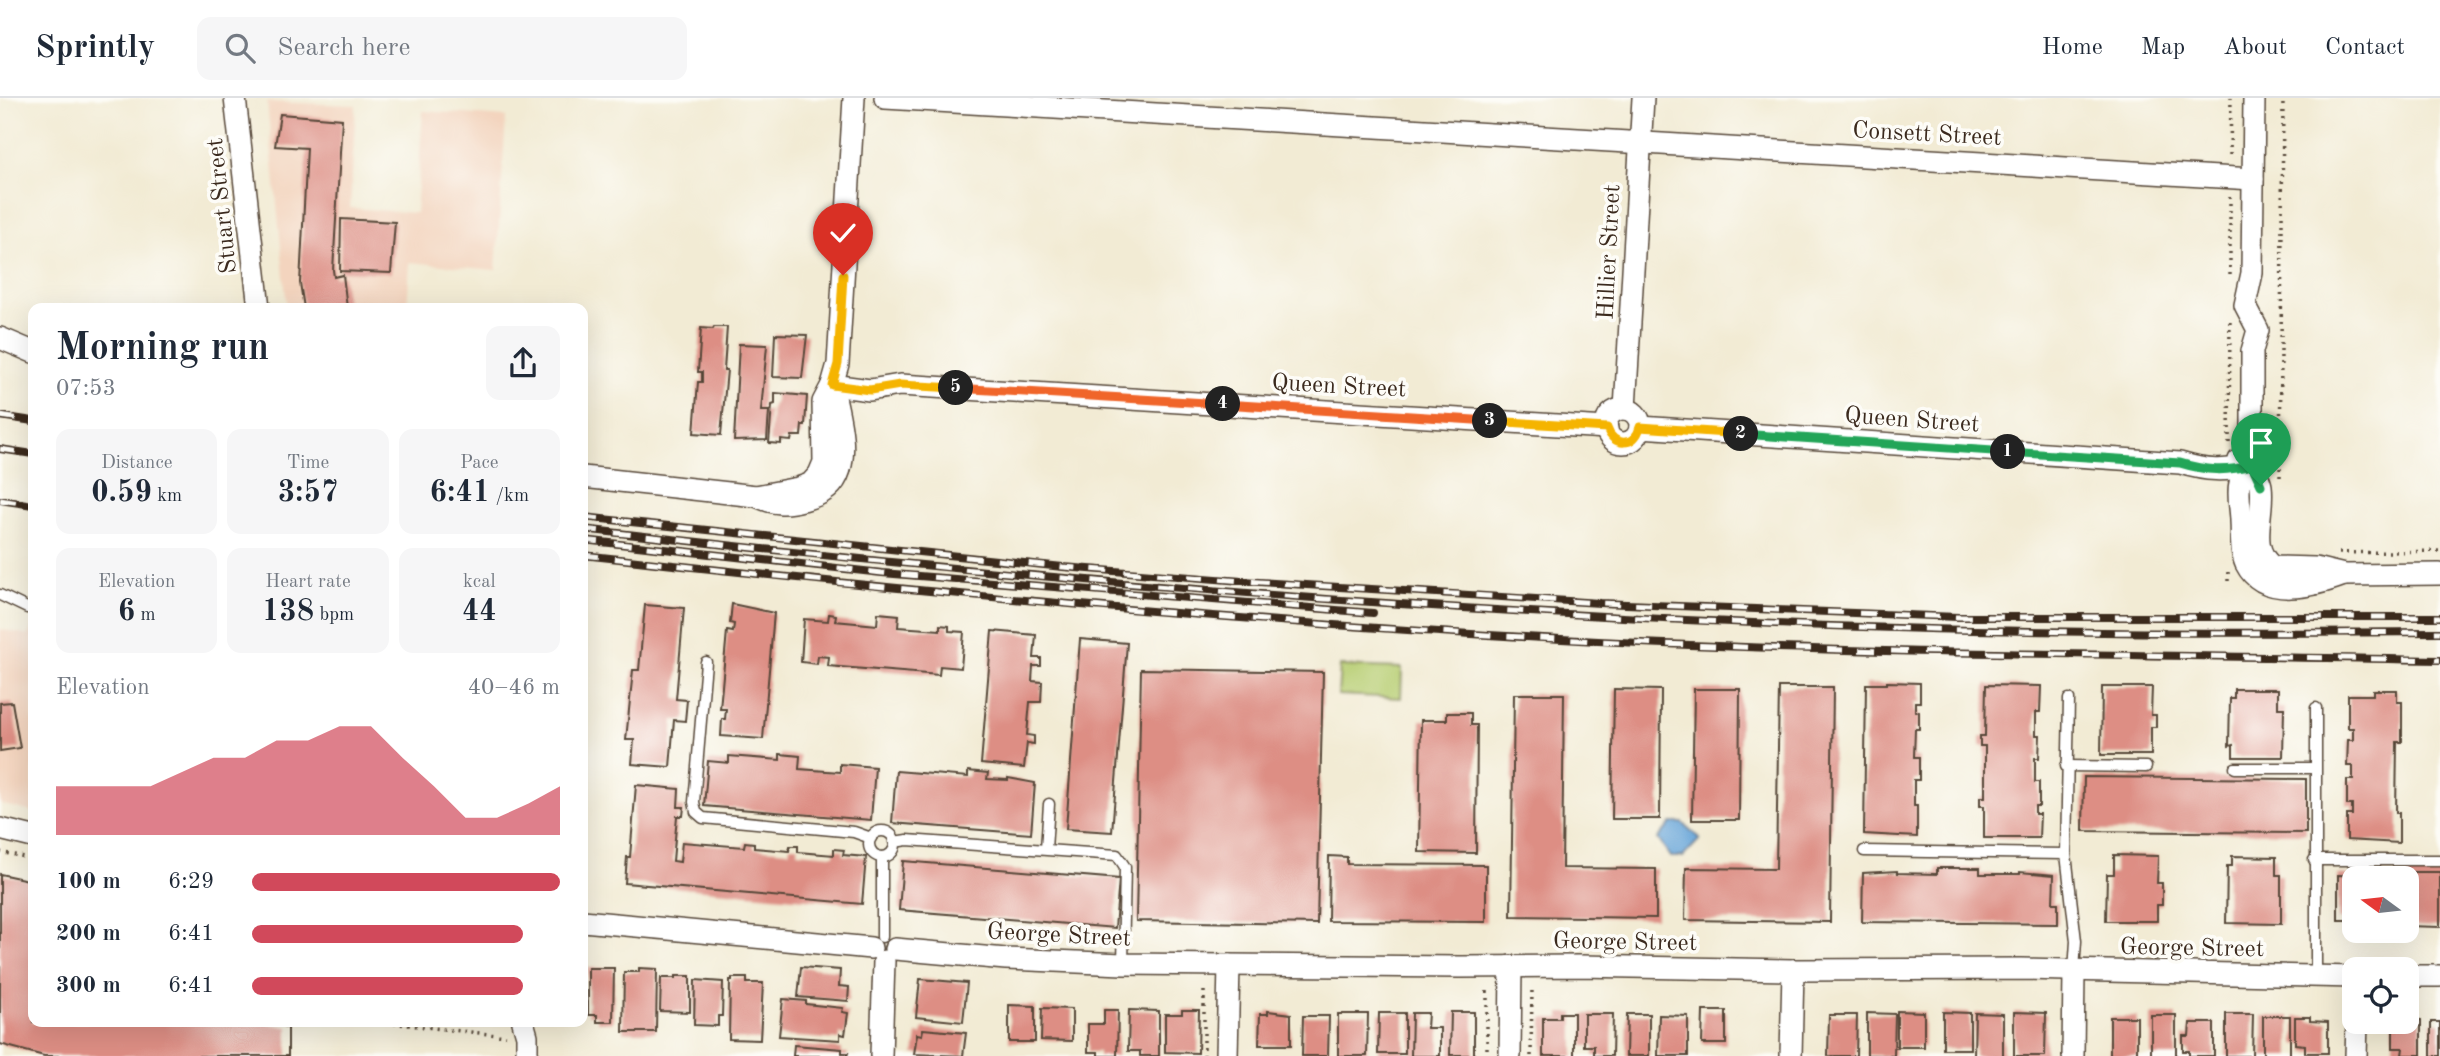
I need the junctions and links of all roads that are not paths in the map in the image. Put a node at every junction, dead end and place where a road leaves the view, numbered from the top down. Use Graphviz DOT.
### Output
graph roads {
  1 [pos="235,98"];
  2 [pos="854,98"];
  3 [pos="885,98"];
  4 [pos="1643,98"];
  5 [pos="2254,98"];
  6 [pos="1641,142"];
  7 [pos="2253,179"];
  8 [pos="258,303"];
  9 [pos="0,338"];
  10 [pos="28,350"];
  11 [pos="832,385"];
  12 [pos="1625,409"];
  13 [pos="1640,427"];
  14 [pos="1607,428"];
  15 [pos="2252,465"];
  16 [pos="588,478"];
  17 [pos="2440,574"];
  18 [pos="0,595"];
  19 [pos="27,608"];
  20 [pos="706,662"];
  21 [pos="2069,699"];
  22 [pos="2316,708"];
  23 [pos="2066,766"];
  24 [pos="2146,768"];
  25 [pos="2235,768"];
  26 [pos="2314,768"];
  27 [pos="1049,803"];
  28 [pos="0,830"];
  29 [pos="28,836"];
  30 [pos="871,838"];
  31 [pos="894,842"];
  32 [pos="1046,849"];
  33 [pos="1864,851"];
  34 [pos="2066,854"];
  35 [pos="882,856"];
  36 [pos="2314,860"];
  37 [pos="2440,860"];
  38 [pos="588,921"];
  39 [pos="883,949"];
  40 [pos="1123,964"];
  41 [pos="1229,965"];
  42 [pos="1511,966"];
  43 [pos="1793,970"];
  44 [pos="2074,971"];
  45 [pos="2316,976"];
  46 [pos="2342,976"];
  47 [pos="2419,976"];
  48 [pos="2440,976"];
  49 [pos="524,1027"];
  50 [pos="2357,1034"];
  51 [pos="527,1056"];
  52 [pos="881,1056"];
  53 [pos="1227,1056"];
  54 [pos="1510,1056"];
  55 [pos="1791,1056"];
  56 [pos="2073,1056"];
  57 [pos="2356,1056"];
  1 -- 8 [label="street, Stuart Street"];
  2 -- 11 [label="street"];
  3 -- 6 [label="street, Consett Street"];
  4 -- 6 [label="street, Hillier Street"];
  5 -- 7 [label="street"];
  6 -- 7 [label="street, Consett Street"];
  6 -- 12 [label="street, Hillier Street"];
  7 -- 15 [label="street"];
  9 -- 10 [label="street"];
  11 -- 14 [label="street, Queen Street"];
  11 -- 16 [label="street"];
  12 -- 13 [label="street"];
  12 -- 14 [label="street"];
  13 -- 14 [label="street"];
  13 -- 15 [label="street, Queen Street"];
  15 -- 17 [label="street"];
  18 -- 19 [label="lane"];
  20 -- 30 [label="lane"];
  21 -- 23 [label="lane"];
  22 -- 26 [label="lane"];
  23 -- 24 [label="lane"];
  23 -- 34 [label="lane"];
  25 -- 26 [label="lane"];
  26 -- 36 [label="lane"];
  27 -- 32 [label="lane"];
  28 -- 29 [label="street"];
  30 -- 31 [label="lane"];
  30 -- 35 [label="lane"];
  31 -- 32 [label="lane"];
  31 -- 35 [label="lane"];
  32 -- 40 [label="lane"];
  33 -- 34 [label="lane"];
  34 -- 44 [label="lane"];
  35 -- 39 [label="lane"];
  36 -- 37 [label="lane"];
  36 -- 45 [label="lane"];
  38 -- 39 [label="street, George Street"];
  39 -- 40 [label="street, George Street"];
  39 -- 52 [label="street"];
  40 -- 41 [label="street, George Street"];
  41 -- 42 [label="street, George Street"];
  41 -- 53 [label="street"];
  42 -- 43 [label="street, George Street"];
  42 -- 54 [label="street"];
  43 -- 44 [label="street, George Street"];
  43 -- 55 [label="street"];
  44 -- 45 [label="street, George Street"];
  44 -- 56 [label="street"];
  45 -- 46 [label="street, George Street"];
  47 -- 48 [label="street"];
  49 -- 51 [label="street"];
  50 -- 57 [label="street"];
}
